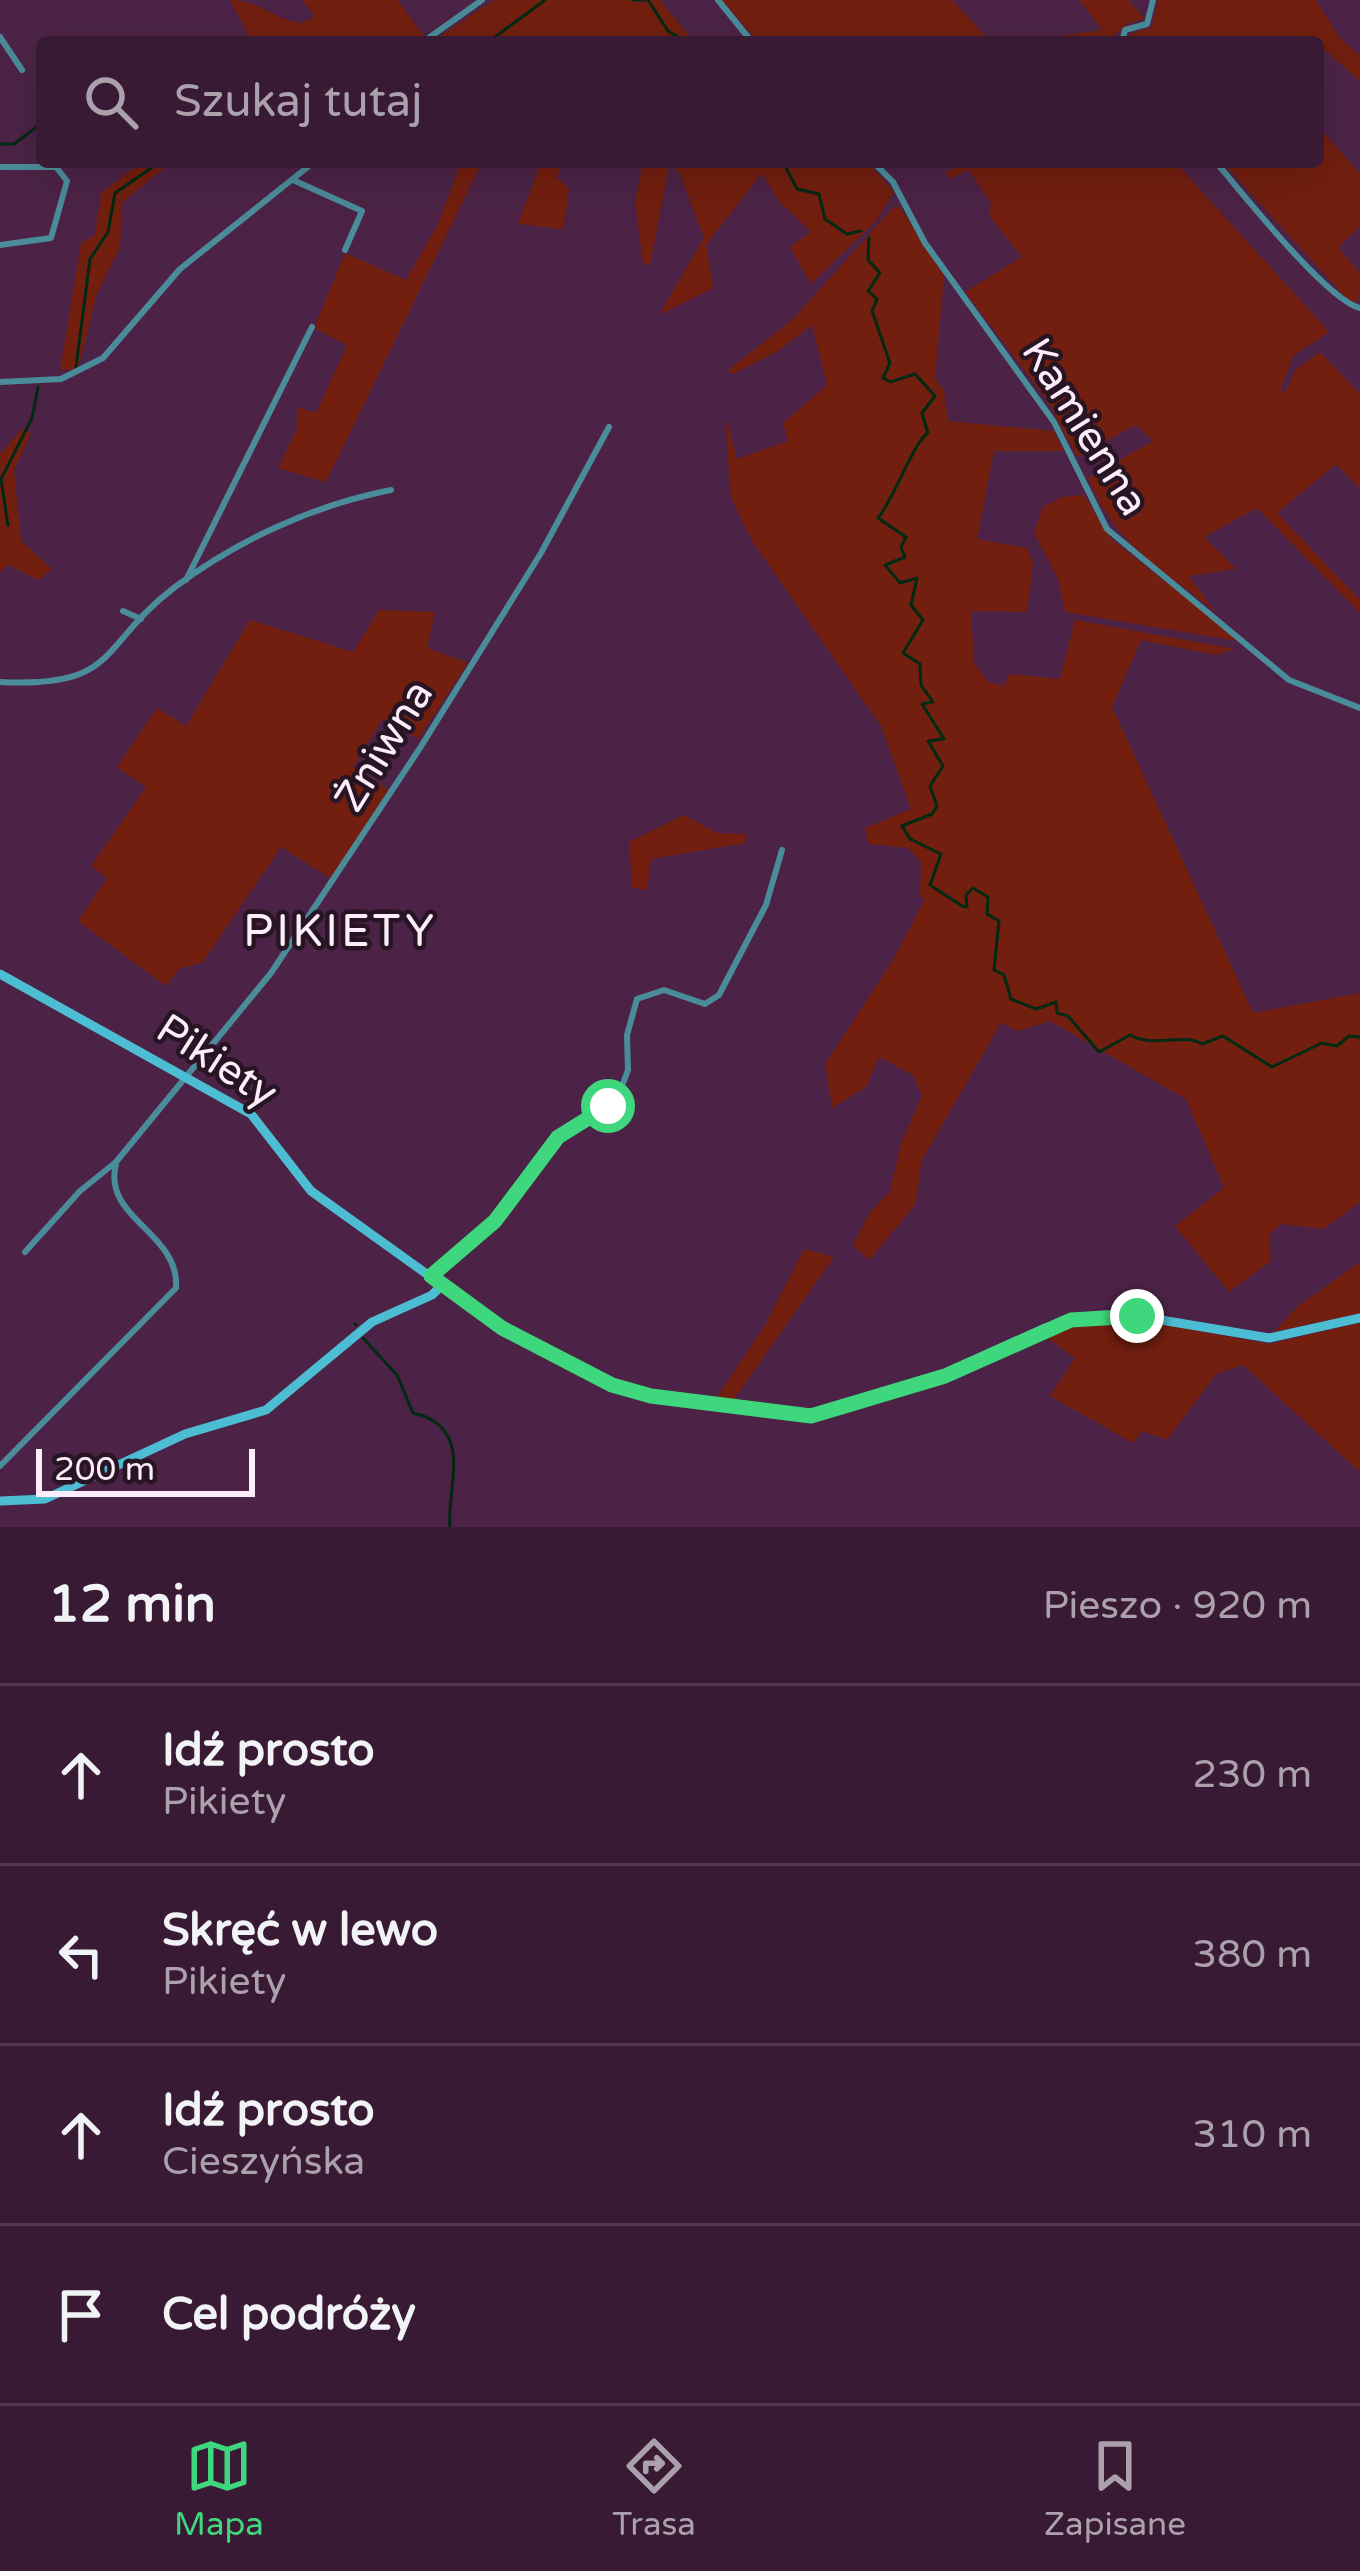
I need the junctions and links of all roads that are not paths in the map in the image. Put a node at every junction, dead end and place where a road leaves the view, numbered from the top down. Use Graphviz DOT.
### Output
graph roads {
  1 [pos="482,0"];
  2 [pos="718,0"];
  3 [pos="1153,0"];
  4 [pos="431,36"];
  5 [pos="747,36"];
  6 [pos="1124,36"];
  7 [pos="0,37"];
  8 [pos="22,70"];
  9 [pos="0,166"];
  10 [pos="36,167"];
  11 [pos="57,168"];
  12 [pos="307,168"];
  13 [pos="879,168"];
  14 [pos="1221,168"];
  15 [pos="292,180"];
  16 [pos="0,245"];
  17 [pos="345,250"];
  18 [pos="1360,308"];
  19 [pos="312,327"];
  20 [pos="0,382"];
  21 [pos="609,427"];
  22 [pos="391,490"];
  23 [pos="186,580"];
  24 [pos="123,611"];
  25 [pos="141,619"];
  26 [pos="0,682"];
  27 [pos="1360,708"];
  28 [pos="782,850"];
  29 [pos="0,974"];
  30 [pos="185,1081"];
  31 [pos="116,1162"];
  32 [pos="25,1252"];
  33 [pos="431,1276"];
  34 [pos="443,1284"];
  35 [pos="416,1299"];
  36 [pos="1360,1318"];
  37 [pos="0,1466"];
  38 [pos="0,1501"];
  1 -- 4 [label="street"];
  2 -- 5 [label="street"];
  3 -- 6 [label="street"];
  7 -- 8 [label="street"];
  9 -- 10 [label="street"];
  11 -- 16 [label="street"];
  12 -- 15 [label="street"];
  13 -- 27 [label="street, Kamienna"];
  14 -- 18 [label="street"];
  15 -- 17 [label="street"];
  15 -- 20 [label="street"];
  19 -- 23 [label="street"];
  21 -- 30 [label="street, Żniwna"];
  22 -- 23 [label="street"];
  23 -- 25 [label="street"];
  24 -- 25 [label="street"];
  25 -- 26 [label="street"];
  28 -- 33 [label="street"];
  29 -- 30 [label="street, Pikiety"];
  30 -- 31 [label="street, Żniwna"];
  30 -- 33 [label="street, Pikiety"];
  31 -- 32 [label="street, Żniwna"];
  31 -- 37 [label="street"];
  33 -- 34 [label="street, Pikiety"];
  33 -- 35 [label="street"];
  34 -- 35 [label="street"];
  34 -- 36 [label="street, Pikiety"];
  35 -- 38 [label="street"];
}
